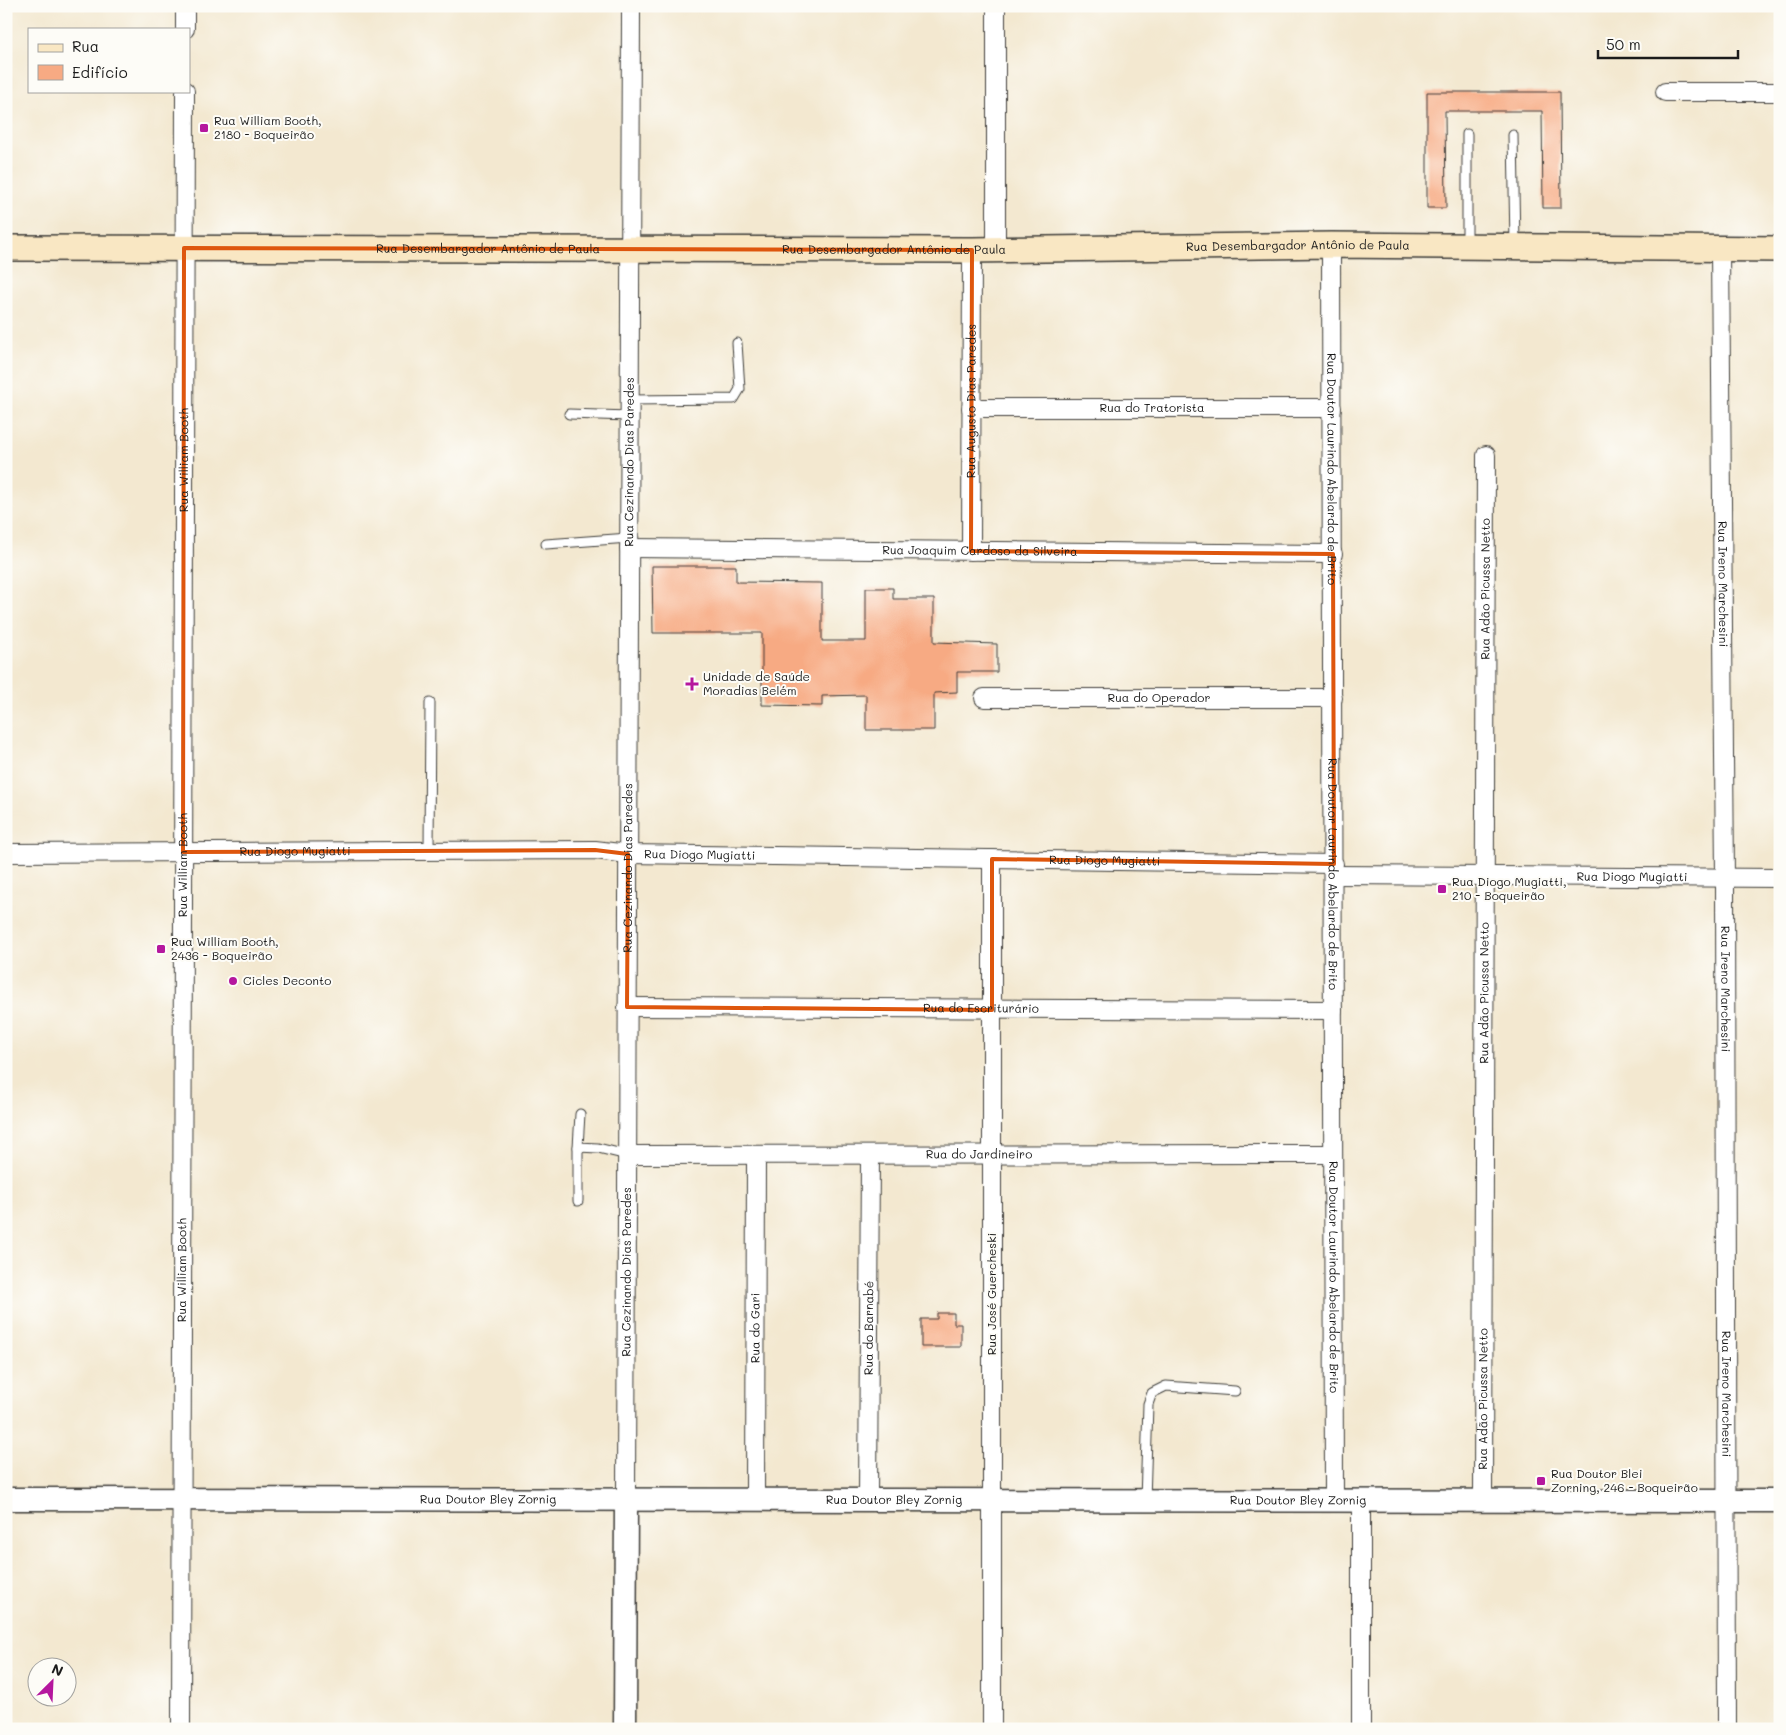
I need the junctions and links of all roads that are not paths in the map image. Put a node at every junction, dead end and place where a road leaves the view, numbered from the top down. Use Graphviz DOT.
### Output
graph roads {
  1 [pos="185,6"];
  2 [pos="631,6"];
  3 [pos="996,6"];
  4 [pos="185,28"];
  5 [pos="185,92"];
  6 [pos="1665,92"];
  7 [pos="1780,92"];
  8 [pos="1466,134"];
  9 [pos="1513,134"];
  10 [pos="1331,245"];
  11 [pos="1467,246"];
  12 [pos="1515,247"];
  13 [pos="6,248"];
  14 [pos="184,248"];
  15 [pos="1720,248"];
  16 [pos="630,249"];
  17 [pos="1780,249"];
  18 [pos="984,250"];
  19 [pos="737,343"];
  20 [pos="629,408"];
  21 [pos="971,408"];
  22 [pos="1332,408"];
  23 [pos="569,414"];
  24 [pos="1486,455"];
  25 [pos="629,543"];
  26 [pos="546,544"];
  27 [pos="971,551"];
  28 [pos="1332,554"];
  29 [pos="984,698"];
  30 [pos="1333,698"];
  31 [pos="430,703"];
  32 [pos="429,851"];
  33 [pos="183,852"];
  34 [pos="6,853"];
  35 [pos="628,854"];
  36 [pos="992,859"];
  37 [pos="1334,869"];
  38 [pos="1484,876"];
  39 [pos="1725,878"];
  40 [pos="1780,878"];
  41 [pos="627,1006"];
  42 [pos="992,1010"];
  43 [pos="1333,1010"];
  44 [pos="580,1114"];
  45 [pos="578,1147"];
  46 [pos="1332,1154"];
  47 [pos="627,1155"];
  48 [pos="756,1155"];
  49 [pos="870,1155"];
  50 [pos="992,1155"];
  51 [pos="578,1201"];
  52 [pos="1235,1391"];
  53 [pos="6,1499"];
  54 [pos="182,1500"];
  55 [pos="626,1500"];
  56 [pos="755,1500"];
  57 [pos="868,1500"];
  58 [pos="992,1501"];
  59 [pos="1144,1501"];
  60 [pos="1334,1501"];
  61 [pos="1361,1501"];
  62 [pos="1483,1501"];
  63 [pos="1726,1501"];
  64 [pos="1780,1501"];
  65 [pos="181,1729"];
  66 [pos="625,1729"];
  67 [pos="992,1729"];
  68 [pos="1361,1729"];
  69 [pos="1727,1729"];
  1 -- 4 [label="street"];
  2 -- 16 [label="street, Rua Cezinando Dias Paredes"];
  3 -- 18 [label="street, Rua Augusto Dias Paredes"];
  5 -- 14 [label="street, Rua William Booth"];
  6 -- 7 [label="street"];
  8 -- 11 [label="lane"];
  9 -- 12 [label="lane"];
  10 -- 11 [label="main road, Rua Desembargador Antônio de Paula"];
  10 -- 18 [label="main road, Rua Desembargador Antônio de Paula"];
  10 -- 22 [label="street, Rua Doutor Laurindo Abelardo de Brito"];
  11 -- 12 [label="main road, Rua Desembargador Antônio de Paula"];
  12 -- 15 [label="main road, Rua Desembargador Antônio de Paula"];
  13 -- 14 [label="main road, Rua Desembargador Antônio de Paula"];
  14 -- 16 [label="main road, Rua Desembargador Antônio de Paula"];
  14 -- 33 [label="street, Rua William Booth"];
  15 -- 17 [label="main road, Rua Desembargador Antônio de Paula"];
  15 -- 39 [label="street, Rua Ireno Marchesini"];
  16 -- 18 [label="main road, Rua Desembargador Antônio de Paula"];
  16 -- 20 [label="street, Rua Cezinando Dias Paredes"];
  18 -- 21 [label="street, Rua Augusto Dias Paredes"];
  19 -- 20 [label="lane"];
  20 -- 23 [label="lane"];
  20 -- 25 [label="street, Rua Cezinando Dias Paredes"];
  21 -- 22 [label="street, Rua do Tratorista"];
  21 -- 27 [label="street, Rua Augusto Dias Paredes"];
  22 -- 28 [label="street, Rua Doutor Laurindo Abelardo de Brito"];
  24 -- 38 [label="street, Rua Adão Picussa Netto"];
  25 -- 26 [label="lane"];
  25 -- 27 [label="street, Rua Joaquim Cardoso da Silveira"];
  25 -- 35 [label="street, Rua Cezinando Dias Paredes"];
  27 -- 28 [label="street, Rua Joaquim Cardoso da Silveira"];
  28 -- 30 [label="street, Rua Doutor Laurindo Abelardo de Brito"];
  29 -- 30 [label="street, Rua do Operador"];
  30 -- 37 [label="street, Rua Doutor Laurindo Abelardo de Brito"];
  31 -- 32 [label="lane"];
  32 -- 33 [label="street, Rua Diogo Mugiatti"];
  32 -- 35 [label="street, Rua Diogo Mugiatti"];
  33 -- 34 [label="street, Rua Diogo Mugiatti"];
  33 -- 54 [label="street, Rua William Booth"];
  35 -- 36 [label="street, Rua Diogo Mugiatti"];
  35 -- 41 [label="street, Rua Cezinando Dias Paredes"];
  36 -- 37 [label="street, Rua Diogo Mugiatti"];
  36 -- 42 [label="street, Rua José Guercheski"];
  37 -- 38 [label="street, Rua Diogo Mugiatti"];
  37 -- 43 [label="street, Rua Doutor Laurindo Abelardo de Brito"];
  38 -- 39 [label="street, Rua Diogo Mugiatti"];
  38 -- 62 [label="street, Rua Adão Picussa Netto"];
  39 -- 40 [label="street, Rua Diogo Mugiatti"];
  39 -- 63 [label="street, Rua Ireno Marchesini"];
  41 -- 42 [label="street, Rua do Escriturário"];
  41 -- 47 [label="street, Rua Cezinando Dias Paredes"];
  42 -- 43 [label="street, Rua do Escriturário"];
  42 -- 50 [label="street, Rua José Guercheski"];
  43 -- 46 [label="street, Rua Doutor Laurindo Abelardo de Brito"];
  44 -- 45 [label="lane"];
  45 -- 47 [label="lane"];
  45 -- 51 [label="lane"];
  46 -- 50 [label="street, Rua do Jardineiro"];
  46 -- 60 [label="street, Rua Doutor Laurindo Abelardo de Brito"];
  47 -- 48 [label="street, Rua do Jardineiro"];
  47 -- 55 [label="street, Rua Cezinando Dias Paredes"];
  48 -- 49 [label="street, Rua do Jardineiro"];
  48 -- 56 [label="street, Rua do Gari"];
  49 -- 50 [label="street, Rua do Jardineiro"];
  49 -- 57 [label="street, Rua do Barnabé"];
  50 -- 58 [label="street, Rua José Guercheski"];
  52 -- 59 [label="lane"];
  53 -- 54 [label="street, Rua Doutor Bley Zornig"];
  54 -- 55 [label="street, Rua Doutor Bley Zornig"];
  54 -- 65 [label="street, Rua William Booth"];
  55 -- 56 [label="street, Rua Doutor Bley Zornig"];
  55 -- 66 [label="street, Rua Cezinando Dias Paredes"];
  56 -- 57 [label="street, Rua Doutor Bley Zornig"];
  57 -- 58 [label="street, Rua Doutor Bley Zornig"];
  58 -- 59 [label="street, Rua Doutor Bley Zornig"];
  58 -- 67 [label="street, Rua José Guercheski"];
  59 -- 60 [label="street, Rua Doutor Bley Zornig"];
  60 -- 61 [label="street, Rua Doutor Bley Zornig"];
  61 -- 62 [label="street, Rua Doutor Bley Zornig"];
  61 -- 68 [label="street"];
  62 -- 63 [label="street, Rua Doutor Bley Zornig"];
  63 -- 64 [label="street, Rua Doutor Bley Zornig"];
  63 -- 69 [label="street, Rua Ireno Marchesini"];
}
